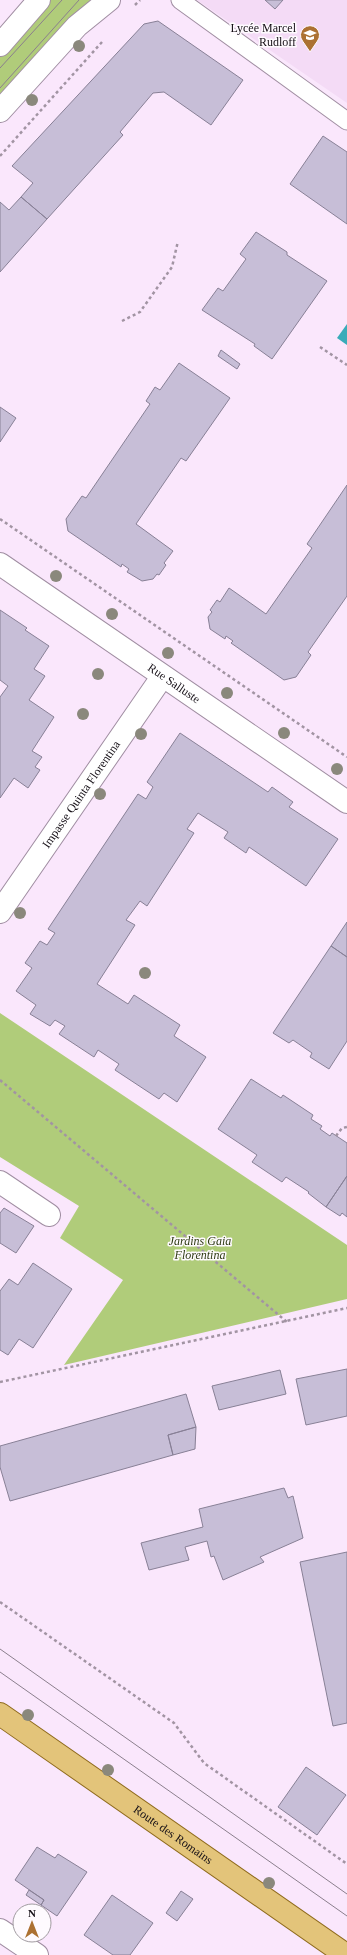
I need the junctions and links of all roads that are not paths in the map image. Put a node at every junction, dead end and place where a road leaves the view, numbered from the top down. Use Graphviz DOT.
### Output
graph roads {
  1 [pos="40,0"];
  2 [pos="109,0"];
  3 [pos="180,0"];
  4 [pos="0,45"];
  5 [pos="0,112"];
  6 [pos="347,121"];
  7 [pos="0,564"];
  8 [pos="162,677"];
  9 [pos="347,802"];
  10 [pos="0,912"];
  11 [pos="0,1182"];
  12 [pos="49,1215"];
  13 [pos="0,1714"];
  14 [pos="0,1930"];
  15 [pos="37,1955"];
  16 [pos="346,1955"];
  1 -- 4 [label="street"];
  2 -- 5 [label="street"];
  3 -- 6 [label="lane"];
  7 -- 8 [label="street, Rue Salluste"];
  8 -- 9 [label="street, Rue Salluste"];
  8 -- 10 [label="street, Impasse Quinta Florentina"];
  11 -- 12 [label="street"];
  13 -- 16 [label="main road, Route des Romains"];
  14 -- 15 [label="street"];
}
